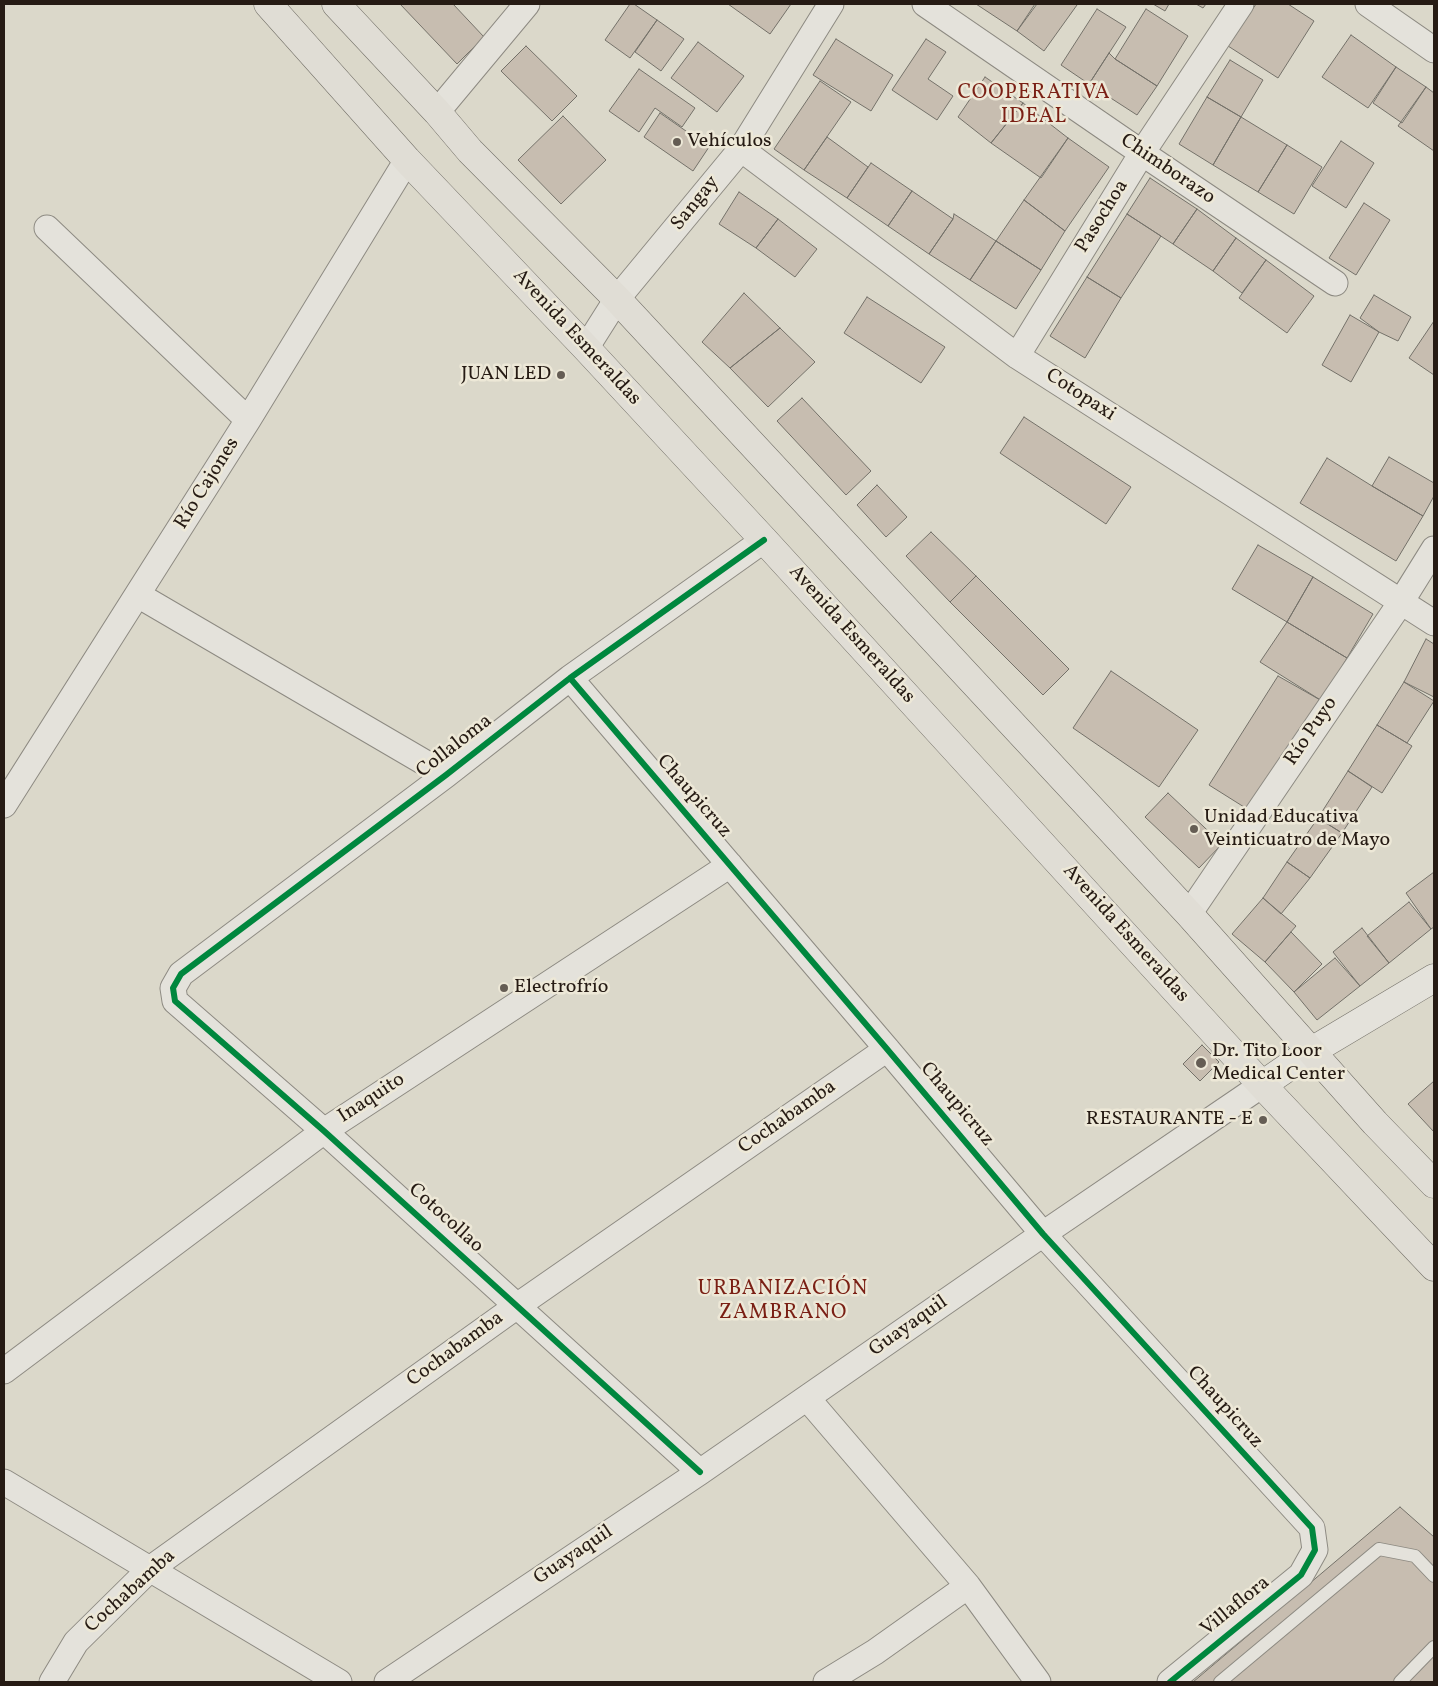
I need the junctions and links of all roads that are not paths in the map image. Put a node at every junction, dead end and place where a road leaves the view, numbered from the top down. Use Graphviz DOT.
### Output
graph roads {
  1 [pos="268,4"];
  2 [pos="336,4"];
  3 [pos="527,4"];
  4 [pos="831,4"];
  5 [pos="926,4"];
  6 [pos="1241,4"];
  7 [pos="1368,4"];
  8 [pos="1434,50"];
  9 [pos="437,112"];
  10 [pos="741,149"];
  11 [pos="1142,154"];
  12 [pos="407,160"];
  13 [pos="47,228"];
  14 [pos="1335,283"];
  15 [pos="617,299"];
  16 [pos="586,348"];
  17 [pos="1017,356"];
  18 [pos="248,420"];
  19 [pos="764,540"];
  20 [pos="1434,549"];
  21 [pos="138,595"];
  22 [pos="1401,602"];
  23 [pos="1434,623"];
  24 [pos="570,678"];
  25 [pos="446,775"];
  26 [pos="4,805"];
  27 [pos="730,865"];
  28 [pos="1189,914"];
  29 [pos="1434,978"];
  30 [pos="173,988"];
  31 [pos="888,1049"];
  32 [pos="1310,1052"];
  33 [pos="1262,1085"];
  34 [pos="324,1131"];
  35 [pos="1434,1184"];
  36 [pos="1043,1234"];
  37 [pos="1434,1267"];
  38 [pos="517,1306"];
  39 [pos="4,1371"];
  40 [pos="807,1398"];
  41 [pos="700,1472"];
  42 [pos="4,1482"];
  43 [pos="1315,1550"];
  44 [pos="150,1569"];
  45 [pos="1434,1576"];
  46 [pos="968,1586"];
  47 [pos="1434,1648"];
  48 [pos="52,1682"];
  49 [pos="339,1682"];
  50 [pos="387,1682"];
  51 [pos="826,1682"];
  52 [pos="1038,1682"];
  53 [pos="1170,1682"];
  54 [pos="1220,1682"];
  55 [pos="1400,1682"];
  1 -- 12 [label="main road, Avenida Esmeraldas"];
  2 -- 9 [label="main road"];
  3 -- 9 [label="street"];
  4 -- 10 [label="street, Sangay"];
  5 -- 11 [label="street, Chimborazo"];
  6 -- 11 [label="street, Pasochoa"];
  7 -- 8 [label="street"];
  9 -- 15 [label="main road"];
  10 -- 15 [label="street, Sangay"];
  10 -- 17 [label="street, Cotopaxi"];
  11 -- 14 [label="street, Chimborazo"];
  11 -- 17 [label="street, Pasochoa"];
  12 -- 16 [label="main road, Avenida Esmeraldas"];
  12 -- 18 [label="street, Río Cajones"];
  13 -- 18 [label="street"];
  15 -- 16 [label="street, Sangay"];
  15 -- 28 [label="main road"];
  16 -- 19 [label="main road, Avenida Esmeraldas"];
  17 -- 22 [label="street, Cotopaxi"];
  18 -- 21 [label="street, Río Cajones"];
  19 -- 24 [label="street, Collaloma"];
  19 -- 33 [label="main road, Avenida Esmeraldas"];
  20 -- 22 [label="street, Río Puyo"];
  21 -- 25 [label="street"];
  21 -- 26 [label="street, Río Cajones"];
  22 -- 23 [label="street, Cotopaxi"];
  22 -- 28 [label="street, Río Puyo"];
  24 -- 25 [label="street, Collaloma"];
  24 -- 27 [label="street, Chaupicruz"];
  25 -- 30 [label="street, Collaloma"];
  27 -- 31 [label="street, Chaupicruz"];
  27 -- 34 [label="street, Inaquito"];
  28 -- 32 [label="main road"];
  29 -- 32 [label="street, Guayaquil"];
  30 -- 34 [label="street, Cotocollao"];
  31 -- 36 [label="street, Chaupicruz"];
  31 -- 38 [label="street, Cochabamba"];
  32 -- 33 [label="street, Guayaquil"];
  32 -- 35 [label="main road"];
  33 -- 36 [label="street, Guayaquil"];
  33 -- 37 [label="main road, Avenida Esmeraldas"];
  34 -- 38 [label="street, Cotocollao"];
  34 -- 39 [label="street, Inaquito"];
  36 -- 40 [label="street, Guayaquil"];
  36 -- 43 [label="street, Chaupicruz"];
  38 -- 41 [label="street, Cotocollao"];
  38 -- 44 [label="street, Cochabamba"];
  40 -- 41 [label="street, Guayaquil"];
  40 -- 46 [label="street"];
  41 -- 50 [label="street, Guayaquil"];
  42 -- 44 [label="street"];
  43 -- 53 [label="street, Villaflora"];
  44 -- 48 [label="street, Cochabamba"];
  44 -- 49 [label="street"];
  45 -- 54 [label="lane"];
  46 -- 51 [label="street"];
  46 -- 52 [label="street"];
  47 -- 55 [label="lane"];
}
